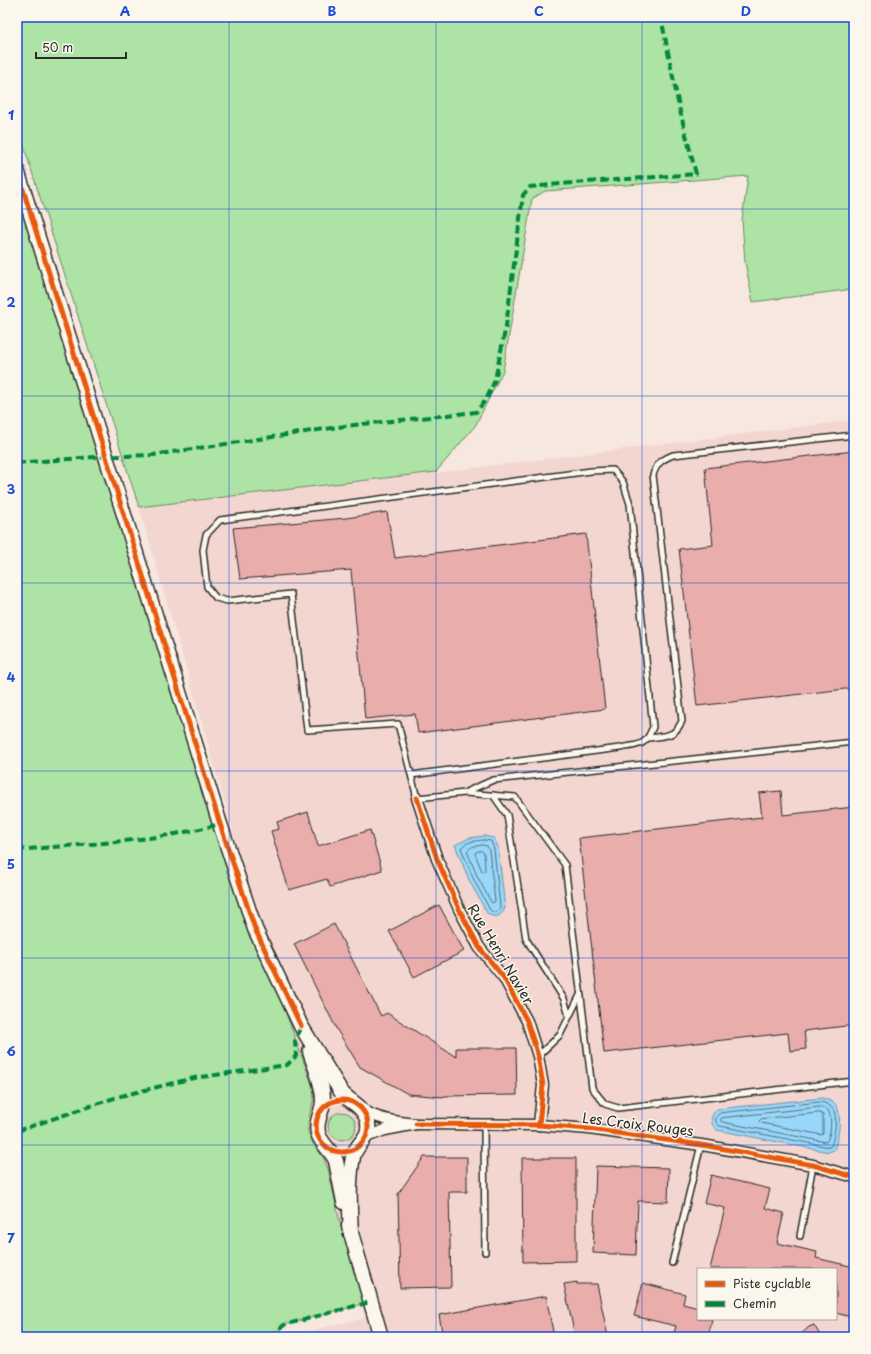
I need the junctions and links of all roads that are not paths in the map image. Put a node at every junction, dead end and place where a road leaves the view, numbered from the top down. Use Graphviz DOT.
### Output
graph roads {
  1 [pos="17,170"];
  2 [pos="854,435"];
  3 [pos="649,738"];
  4 [pos="854,742"];
  5 [pos="411,775"];
  6 [pos="465,793"];
  7 [pos="493,795"];
  8 [pos="417,798"];
  9 [pos="581,994"];
  10 [pos="569,1016"];
  11 [pos="301,1026"];
  12 [pos="538,1056"];
  13 [pos="854,1081"];
  14 [pos="356,1106"];
  15 [pos="321,1112"];
  16 [pos="416,1124"];
  17 [pos="484,1124"];
  18 [pos="539,1125"];
  19 [pos="362,1142"];
  20 [pos="701,1145"];
  21 [pos="326,1146"];
  22 [pos="813,1165"];
  23 [pos="854,1177"];
  24 [pos="351,1234"];
  25 [pos="800,1236"];
  26 [pos="485,1252"];
  27 [pos="672,1263"];
  28 [pos="381,1337"];
  1 -- 11 [label="street"];
  2 -- 3 [label="lane"];
  3 -- 5 [label="lane"];
  3 -- 5 [label="lane"];
  4 -- 6 [label="lane"];
  5 -- 8 [label="lane"];
  6 -- 7 [label="lane"];
  6 -- 8 [label="lane"];
  7 -- 9 [label="lane"];
  7 -- 10 [label="lane"];
  8 -- 12 [label="street, Rue Henri Navier"];
  9 -- 10 [label="lane"];
  9 -- 13 [label="lane"];
  10 -- 12 [label="lane"];
  11 -- 14 [label="street"];
  11 -- 15 [label="street"];
  12 -- 18 [label="street, Rue Henri Navier"];
  14 -- 15 [label="street"];
  14 -- 16 [label="street, Les Croix Rouges"];
  14 -- 19 [label="street"];
  15 -- 21 [label="street"];
  16 -- 17 [label="street, Les Croix Rouges"];
  16 -- 19 [label="street, Les Croix Rouges"];
  17 -- 18 [label="street, Les Croix Rouges"];
  17 -- 26 [label="lane"];
  18 -- 20 [label="street, Les Croix Rouges"];
  19 -- 21 [label="street"];
  19 -- 24 [label="street"];
  20 -- 22 [label="street, Les Croix Rouges"];
  20 -- 27 [label="lane"];
  21 -- 24 [label="street"];
  22 -- 23 [label="street, Les Croix Rouges"];
  22 -- 25 [label="lane"];
  24 -- 28 [label="street"];
}
